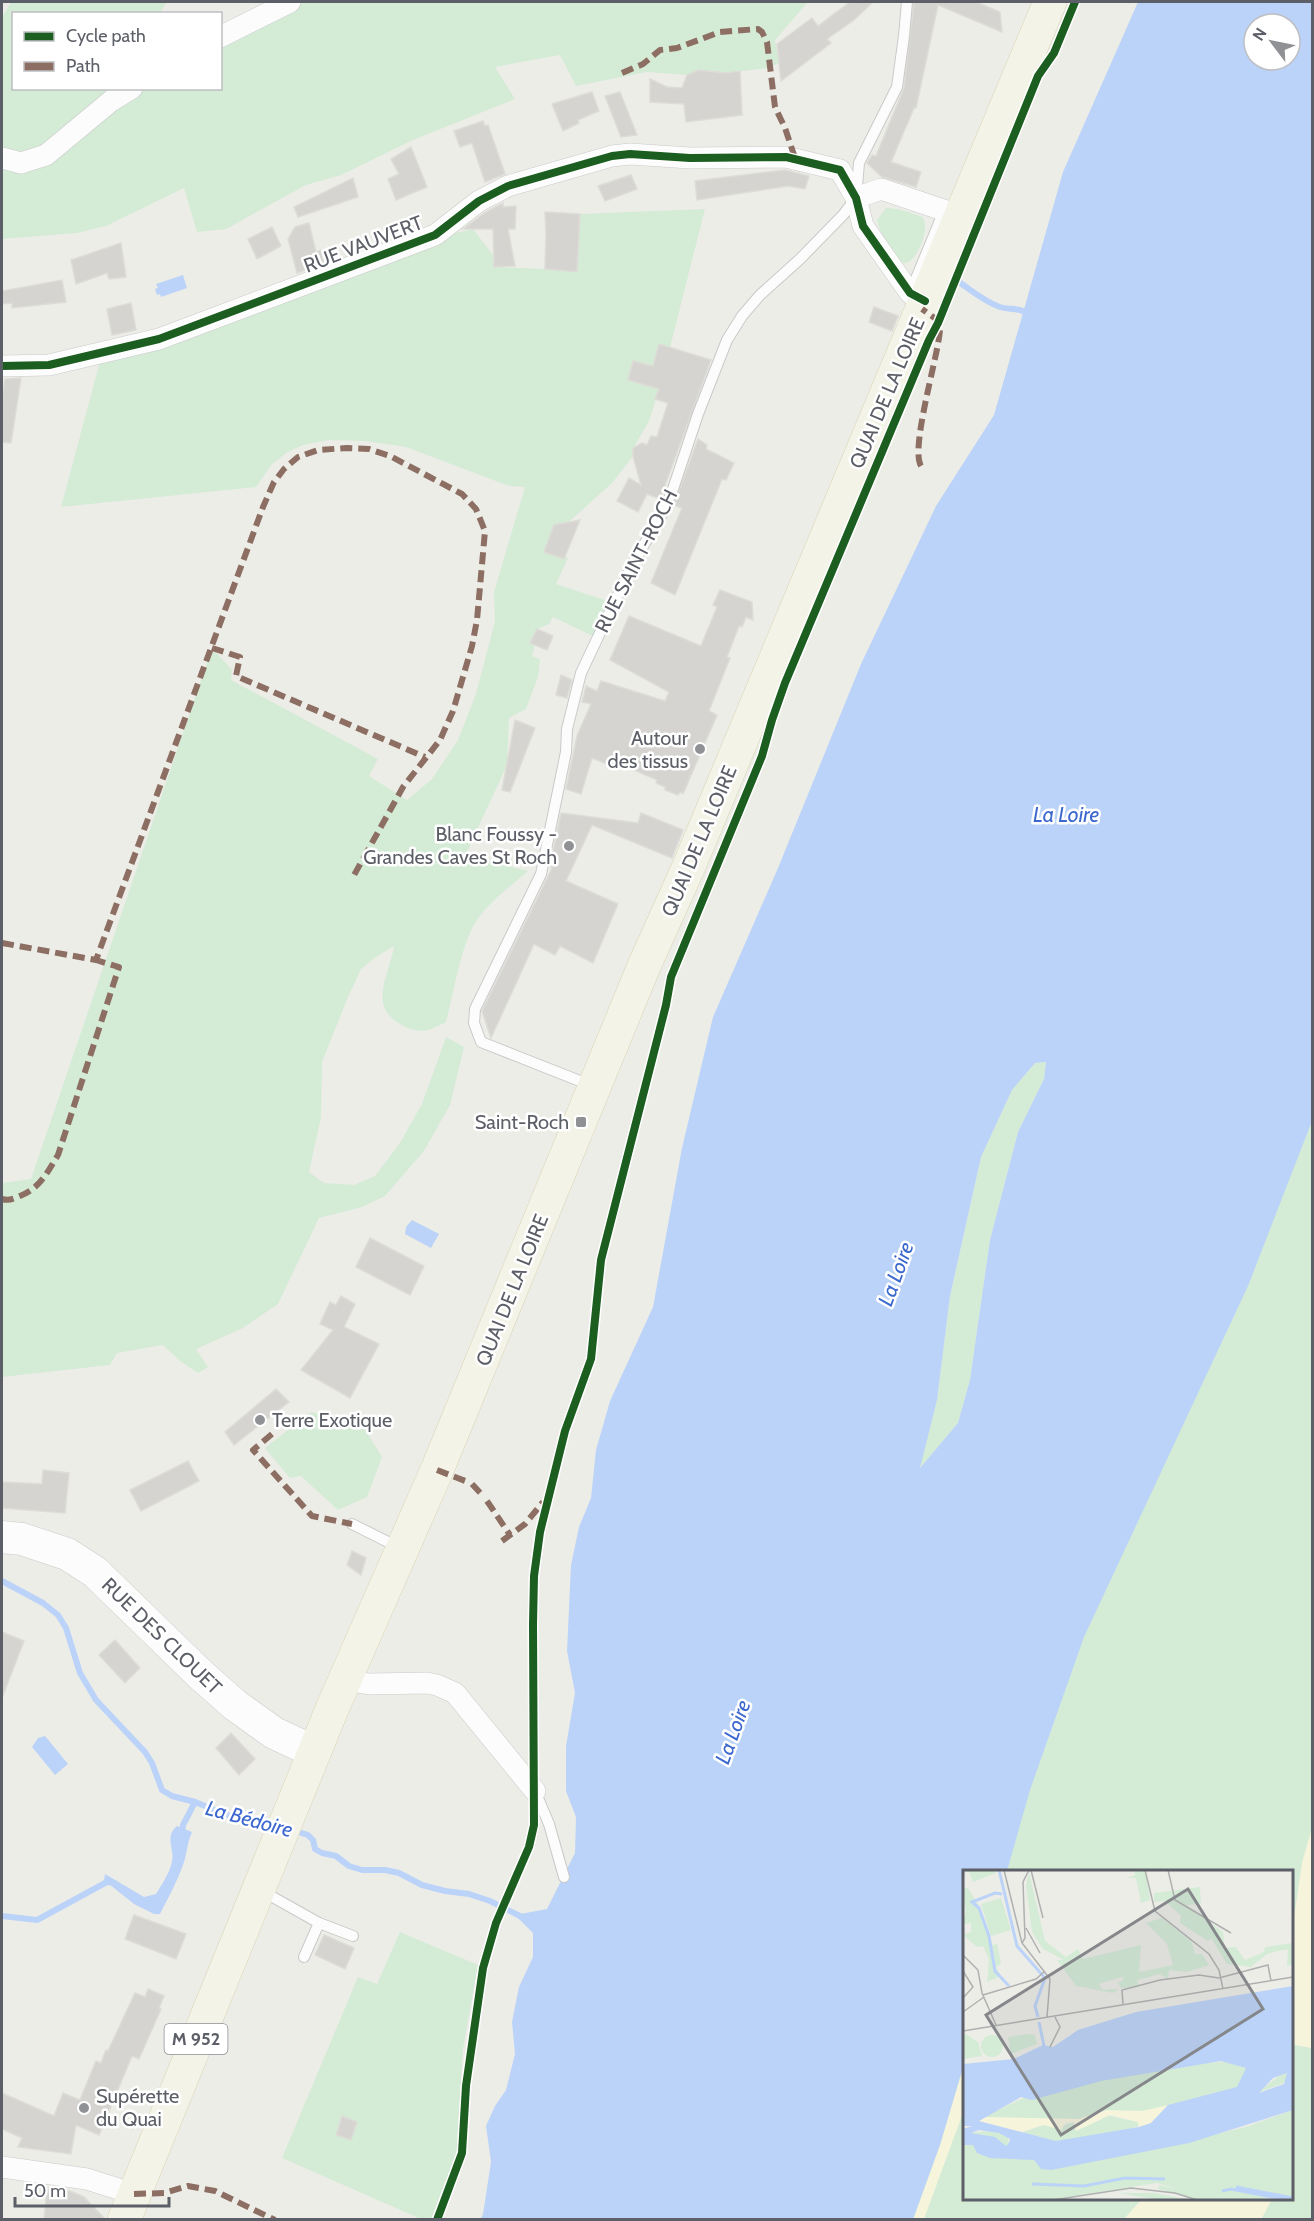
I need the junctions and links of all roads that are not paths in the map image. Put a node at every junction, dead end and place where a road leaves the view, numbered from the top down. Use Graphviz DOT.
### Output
graph roads {
  1 [pos="290,2"];
  2 [pos="907,2"];
  3 [pos="1050,2"];
  4 [pos="222,36"];
  5 [pos="129,90"];
  6 [pos="2,158"];
  7 [pos="856,198"];
  8 [pos="952,213"];
  9 [pos="918,297"];
  10 [pos="2,366"];
  11 [pos="596,1088"];
  12 [pos="352,1524"];
  13 [pos="2,1537"];
  14 [pos="403,1549"];
  15 [pos="344,1680"];
  16 [pos="315,1752"];
  17 [pos="535,1791"];
  18 [pos="274,1850"];
  19 [pos="564,1877"];
  20 [pos="319,1923"];
  21 [pos="353,1935"];
  22 [pos="304,1957"];
  23 [pos="2,2167"];
  24 [pos="128,2211"];
  1 -- 4 [label="street"];
  2 -- 7 [label="lane"];
  3 -- 8 [label="main road, QUAI DE LA LOIRE / M 952"];
  5 -- 6 [label="street"];
  7 -- 8 [label="street"];
  7 -- 9 [label="street, RUE VAUVERT"];
  7 -- 10 [label="street, RUE VAUVERT"];
  7 -- 11 [label="lane, RUE SAINT-ROCH"];
  8 -- 9 [label="main road, QUAI DE LA LOIRE / M 952"];
  9 -- 11 [label="main road, QUAI DE LA LOIRE / M 952"];
  11 -- 14 [label="main road, QUAI DE LA LOIRE / M 952"];
  12 -- 14 [label="lane"];
  13 -- 16 [label="street, RUE DES CLOUET"];
  14 -- 15 [label="main road, QUAI DE LA LOIRE / M 952"];
  15 -- 16 [label="main road, M 952"];
  15 -- 17 [label="street"];
  16 -- 18 [label="main road, M 952"];
  17 -- 19 [label="lane"];
  18 -- 20 [label="lane"];
  18 -- 24 [label="main road, M 952"];
  20 -- 21 [label="lane"];
  20 -- 22 [label="lane"];
  23 -- 24 [label="street"];
}
